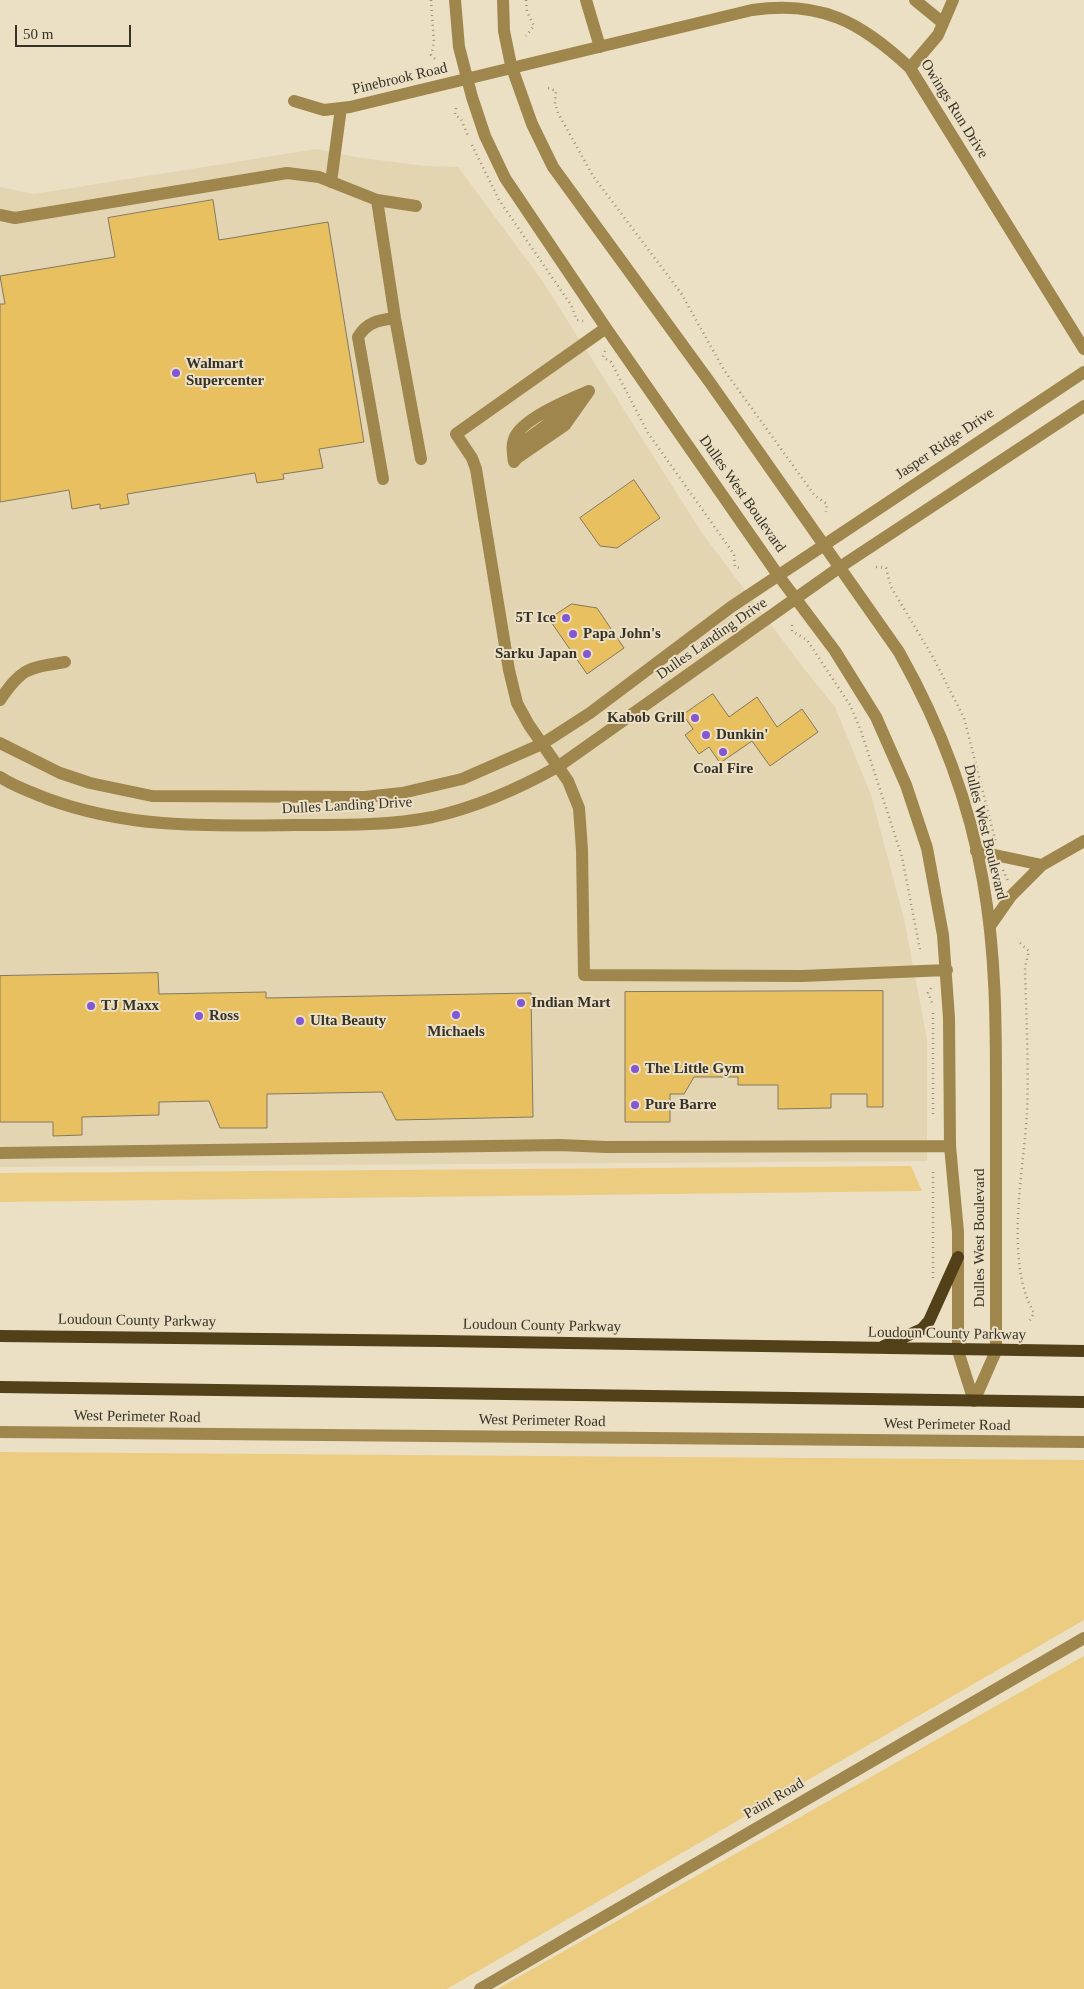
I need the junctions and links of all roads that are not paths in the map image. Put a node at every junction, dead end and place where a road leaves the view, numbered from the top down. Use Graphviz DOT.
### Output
graph roads {
  1 [pos="455,0"];
  2 [pos="503,0"];
  3 [pos="586,0"];
  4 [pos="915,0"];
  5 [pos="953,0"];
  6 [pos="752,5"];
  7 [pos="943,23"];
  8 [pos="600,47"];
  9 [pos="910,68"];
  10 [pos="512,69"];
  11 [pos="468,80"];
  12 [pos="294,101"];
  13 [pos="341,108"];
  14 [pos="331,182"];
  15 [pos="377,200"];
  16 [pos="416,206"];
  17 [pos="0,215"];
  18 [pos="395,318"];
  19 [pos="606,328"];
  20 [pos="1084,349"];
  21 [pos="1084,372"];
  22 [pos="1084,406"];
  23 [pos="421,459"];
  24 [pos="514,459"];
  25 [pos="383,479"];
  26 [pos="824,544"];
  27 [pos="840,567"];
  28 [pos="778,575"];
  29 [pos="797,599"];
  30 [pos="65,662"];
  31 [pos="0,700"];
  32 [pos="0,743"];
  33 [pos="542,744"];
  34 [pos="559,766"];
  35 [pos="0,777"];
  36 [pos="1084,841"];
  37 [pos="976,851"];
  38 [pos="1042,865"];
  39 [pos="990,926"];
  40 [pos="947,970"];
  41 [pos="950,1146"];
  42 [pos="0,1153"];
  43 [pos="958,1257"];
  44 [pos="0,1336"];
  45 [pos="876,1349"];
  46 [pos="958,1351"];
  47 [pos="996,1351"];
  48 [pos="1084,1352"];
  49 [pos="0,1387"];
  50 [pos="974,1400"];
  51 [pos="1084,1402"];
  52 [pos="0,1432"];
  53 [pos="1084,1442"];
  54 [pos="1084,1638"];
  55 [pos="480,1989"];
  1 -- 11 [label="street, Dulles West Boulevard"];
  2 -- 10 [label="street, Dulles West Boulevard"];
  3 -- 8 [label="street"];
  4 -- 7 [label="street"];
  5 -- 7 [label="street"];
  6 -- 8 [label="street, Owings Run Drive"];
  6 -- 9 [label="street, Owings Run Drive"];
  7 -- 9 [label="street"];
  8 -- 10 [label="street, Owings Run Drive"];
  9 -- 20 [label="street, Owings Run Drive"];
  10 -- 11 [label="street, Pinebrook Road"];
  10 -- 26 [label="street, Dulles West Boulevard"];
  11 -- 13 [label="street, Pinebrook Road"];
  11 -- 19 [label="street, Dulles West Boulevard"];
  12 -- 13 [label="street, Pinebrook Road"];
  13 -- 14 [label="street"];
  14 -- 15 [label="street"];
  14 -- 17 [label="street"];
  15 -- 16 [label="street"];
  15 -- 18 [label="street"];
  18 -- 23 [label="street"];
  18 -- 25 [label="street"];
  19 -- 28 [label="street, Dulles West Boulevard"];
  19 -- 33 [label="street"];
  21 -- 26 [label="street, Jasper Ridge Drive"];
  22 -- 27 [label="street"];
  24 -- 24 [label="street"];
  26 -- 27 [label="street, Dulles West Boulevard"];
  26 -- 28 [label="street, Dulles Landing Drive"];
  27 -- 29 [label="street, Dulles Landing Drive"];
  27 -- 37 [label="street, Dulles West Boulevard"];
  28 -- 29 [label="street, Dulles West Boulevard"];
  28 -- 33 [label="street, Dulles Landing Drive"];
  29 -- 34 [label="street, Dulles Landing Drive"];
  29 -- 40 [label="street, Dulles West Boulevard"];
  30 -- 31 [label="street"];
  32 -- 33 [label="street, Dulles Landing Drive"];
  33 -- 34 [label="street"];
  34 -- 35 [label="street, Dulles Landing Drive"];
  34 -- 40 [label="street"];
  36 -- 38 [label="street"];
  37 -- 38 [label="street"];
  37 -- 39 [label="street, Dulles West Boulevard"];
  38 -- 39 [label="street"];
  39 -- 47 [label="street, Dulles West Boulevard"];
  40 -- 41 [label="street, Dulles West Boulevard"];
  41 -- 42 [label="street"];
  41 -- 43 [label="street, Dulles West Boulevard"];
  43 -- 45 [label="main road"];
  43 -- 46 [label="street, Dulles West Boulevard"];
  44 -- 45 [label="main road, Loudoun County Parkway"];
  45 -- 46 [label="main road, Loudoun County Parkway"];
  46 -- 47 [label="main road, Loudoun County Parkway"];
  46 -- 50 [label="street, Dulles West Boulevard"];
  47 -- 48 [label="main road, Loudoun County Parkway"];
  47 -- 50 [label="street, Dulles West Boulevard"];
  49 -- 50 [label="main road"];
  50 -- 51 [label="main road"];
  52 -- 53 [label="street, West Perimeter Road"];
  54 -- 55 [label="street, Paint Road"];
}
